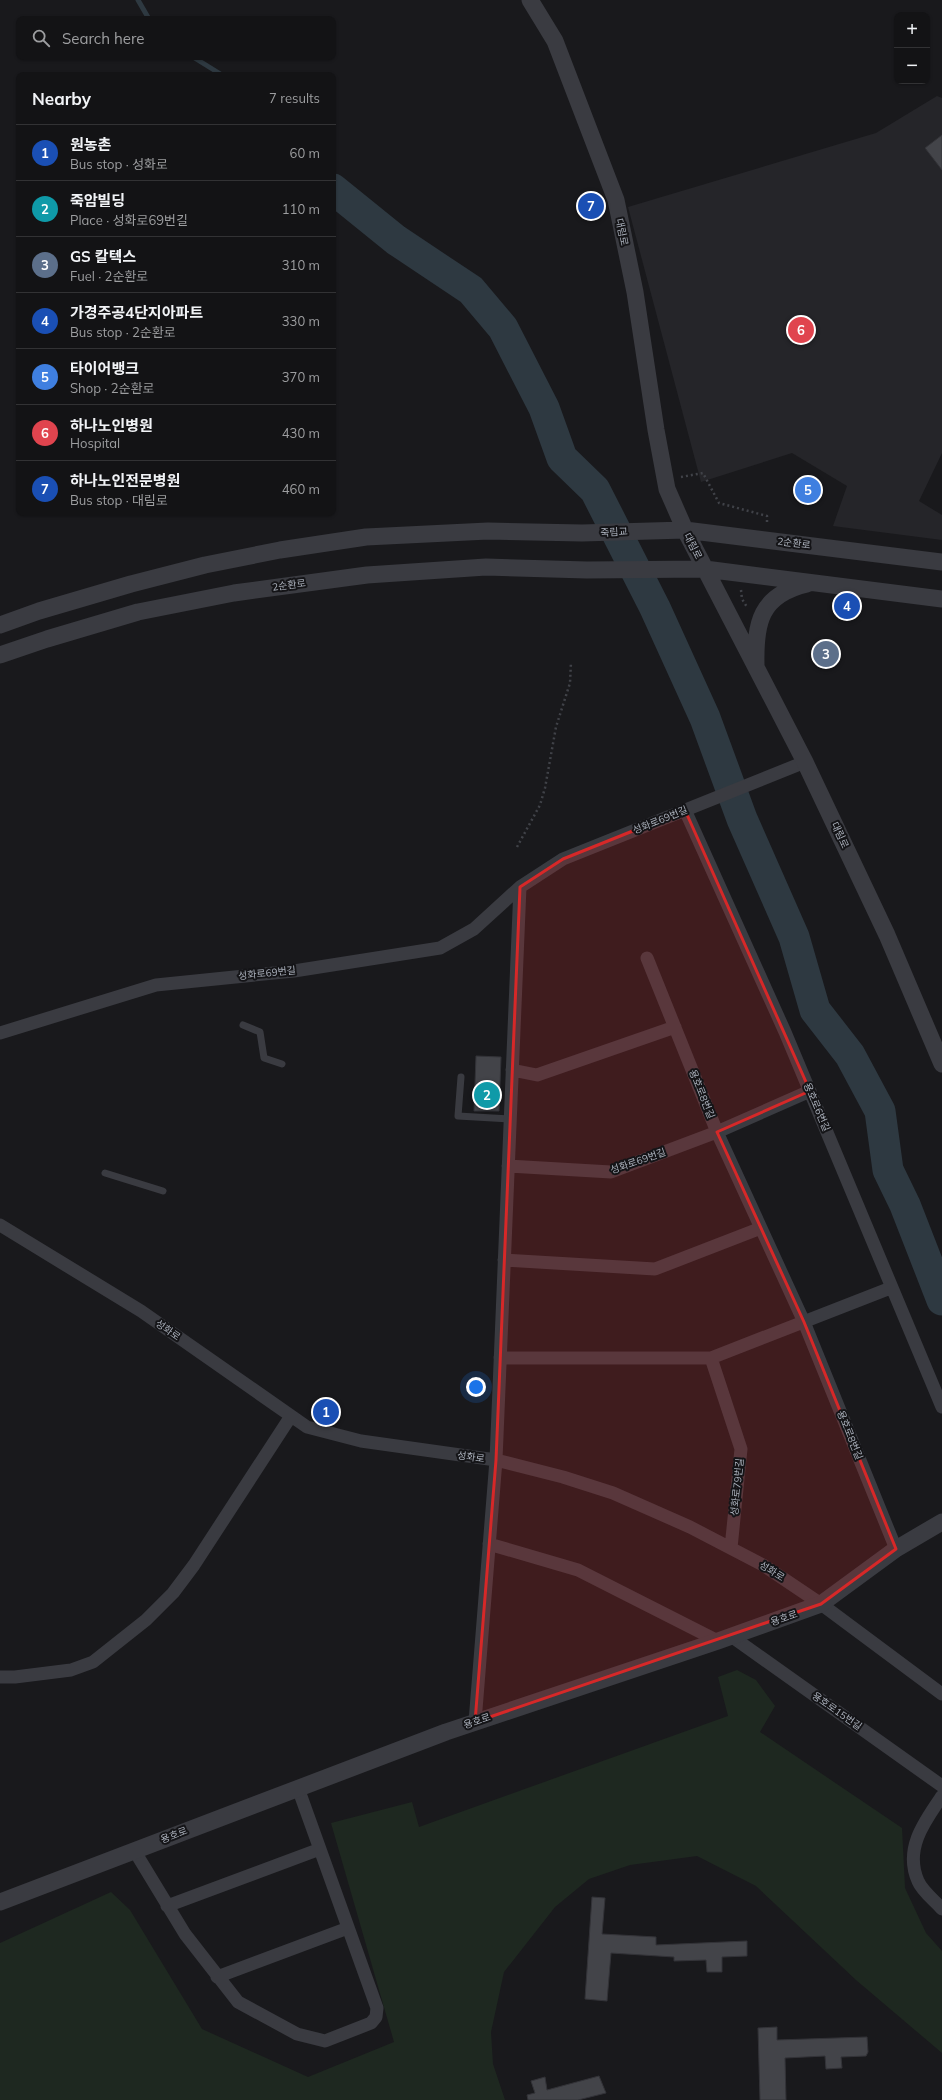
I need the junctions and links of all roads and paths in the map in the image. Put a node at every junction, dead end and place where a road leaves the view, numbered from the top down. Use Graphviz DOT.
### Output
graph roads {
  1 [pos="530,0"];
  2 [pos="665,479"];
  3 [pos="646,530"];
  4 [pos="685,530"];
  5 [pos="767,539"];
  6 [pos="942,562"];
  7 [pos="705,569"];
  8 [pos="813,583"];
  9 [pos="942,599"];
  10 [pos="0,625"];
  11 [pos="0,656"];
  12 [pos="571,662"];
  13 [pos="756,669"];
  14 [pos="805,762"];
  15 [pos="685,810"];
  16 [pos="517,847"];
  17 [pos="520,887"];
  18 [pos="647,958"];
  19 [pos="243,1025"];
  20 [pos="676,1028"];
  21 [pos="0,1033"];
  22 [pos="282,1064"];
  23 [pos="942,1064"];
  24 [pos="512,1070"];
  25 [pos="460,1077"];
  26 [pos="810,1091"];
  27 [pos="510,1119"];
  28 [pos="717,1132"];
  29 [pos="508,1166"];
  30 [pos="105,1173"];
  31 [pos="163,1191"];
  32 [pos="0,1225"];
  33 [pos="761,1228"];
  34 [pos="504,1260"];
  35 [pos="888,1289"];
  36 [pos="804,1322"];
  37 [pos="500,1358"];
  38 [pos="711,1358"];
  39 [pos="942,1407"];
  40 [pos="291,1416"];
  41 [pos="496,1460"];
  42 [pos="942,1522"];
  43 [pos="489,1544"];
  44 [pos="731,1548"];
  45 [pos="896,1549"];
  46 [pos="821,1604"];
  47 [pos="725,1638"];
  48 [pos="0,1676"];
  49 [pos="942,1694"];
  50 [pos="475,1722"];
  51 [pos="942,1786"];
  52 [pos="298,1788"];
  53 [pos="942,1796"];
  54 [pos="320,1849"];
  55 [pos="134,1850"];
  56 [pos="0,1902"];
  57 [pos="168,1906"];
  58 [pos="942,1909"];
  59 [pos="348,1928"];
  60 [pos="217,1977"];
  1 -- 2 [label="street, 대림로"];
  2 -- 4 [label="street, 대림로"];
  2 -- 5 [label="path"];
  3 -- 4 [label="street, 2순환로"];
  3 -- 10 [label="street, 죽림교"];
  4 -- 5 [label="street, 2순환로"];
  4 -- 7 [label="street, 대림로"];
  5 -- 6 [label="street, 2순환로"];
  7 -- 8 [label="street"];
  7 -- 11 [label="street, 2순환로"];
  7 -- 13 [label="street, 대림로"];
  8 -- 9 [label="street"];
  8 -- 13 [label="street"];
  12 -- 16 [label="path"];
  13 -- 14 [label="street, 대림로"];
  14 -- 15 [label="street, 성화로69번길"];
  14 -- 23 [label="street, 대림로"];
  15 -- 17 [label="street, 성화로69번길"];
  15 -- 26 [label="street, 용호로6번길"];
  17 -- 21 [label="street, 성화로69번길"];
  17 -- 24 [label="street"];
  18 -- 20 [label="street, 용호로8번길"];
  19 -- 22 [label="lane"];
  20 -- 24 [label="street"];
  20 -- 28 [label="street, 용호로8번길"];
  24 -- 27 [label="street"];
  25 -- 27 [label="lane"];
  26 -- 28 [label="street, 성화로69번길"];
  26 -- 39 [label="street, 용호로6번길"];
  27 -- 29 [label="street"];
  28 -- 29 [label="street, 성화로69번길"];
  28 -- 33 [label="street, 용호로8번길"];
  29 -- 34 [label="street"];
  30 -- 31 [label="lane"];
  32 -- 40 [label="street, 성화로"];
  33 -- 34 [label="street"];
  33 -- 36 [label="street, 용호로8번길"];
  34 -- 37 [label="street"];
  35 -- 36 [label="street"];
  36 -- 38 [label="street"];
  36 -- 45 [label="street, 용호로8번길"];
  37 -- 38 [label="street"];
  37 -- 41 [label="street"];
  38 -- 44 [label="street, 성화로79번길"];
  40 -- 41 [label="street, 성화로"];
  40 -- 48 [label="street"];
  41 -- 43 [label="street"];
  41 -- 44 [label="street, 성화로"];
  42 -- 45 [label="street, 용호로"];
  43 -- 47 [label="street, 용호로15번길"];
  43 -- 50 [label="street"];
  44 -- 46 [label="street, 성화로"];
  45 -- 46 [label="street, 용호로"];
  46 -- 47 [label="street, 용호로"];
  46 -- 49 [label="street, 성화로"];
  47 -- 50 [label="street, 용호로"];
  47 -- 51 [label="street, 용호로15번길"];
  50 -- 52 [label="street, 용호로"];
  52 -- 54 [label="street"];
  52 -- 55 [label="street, 용호로"];
  53 -- 58 [label="street"];
  54 -- 57 [label="street"];
  54 -- 59 [label="street"];
  55 -- 56 [label="street, 용호로"];
  55 -- 57 [label="street"];
  57 -- 60 [label="street"];
  59 -- 60 [label="street"];
  59 -- 60 [label="street"];
}
